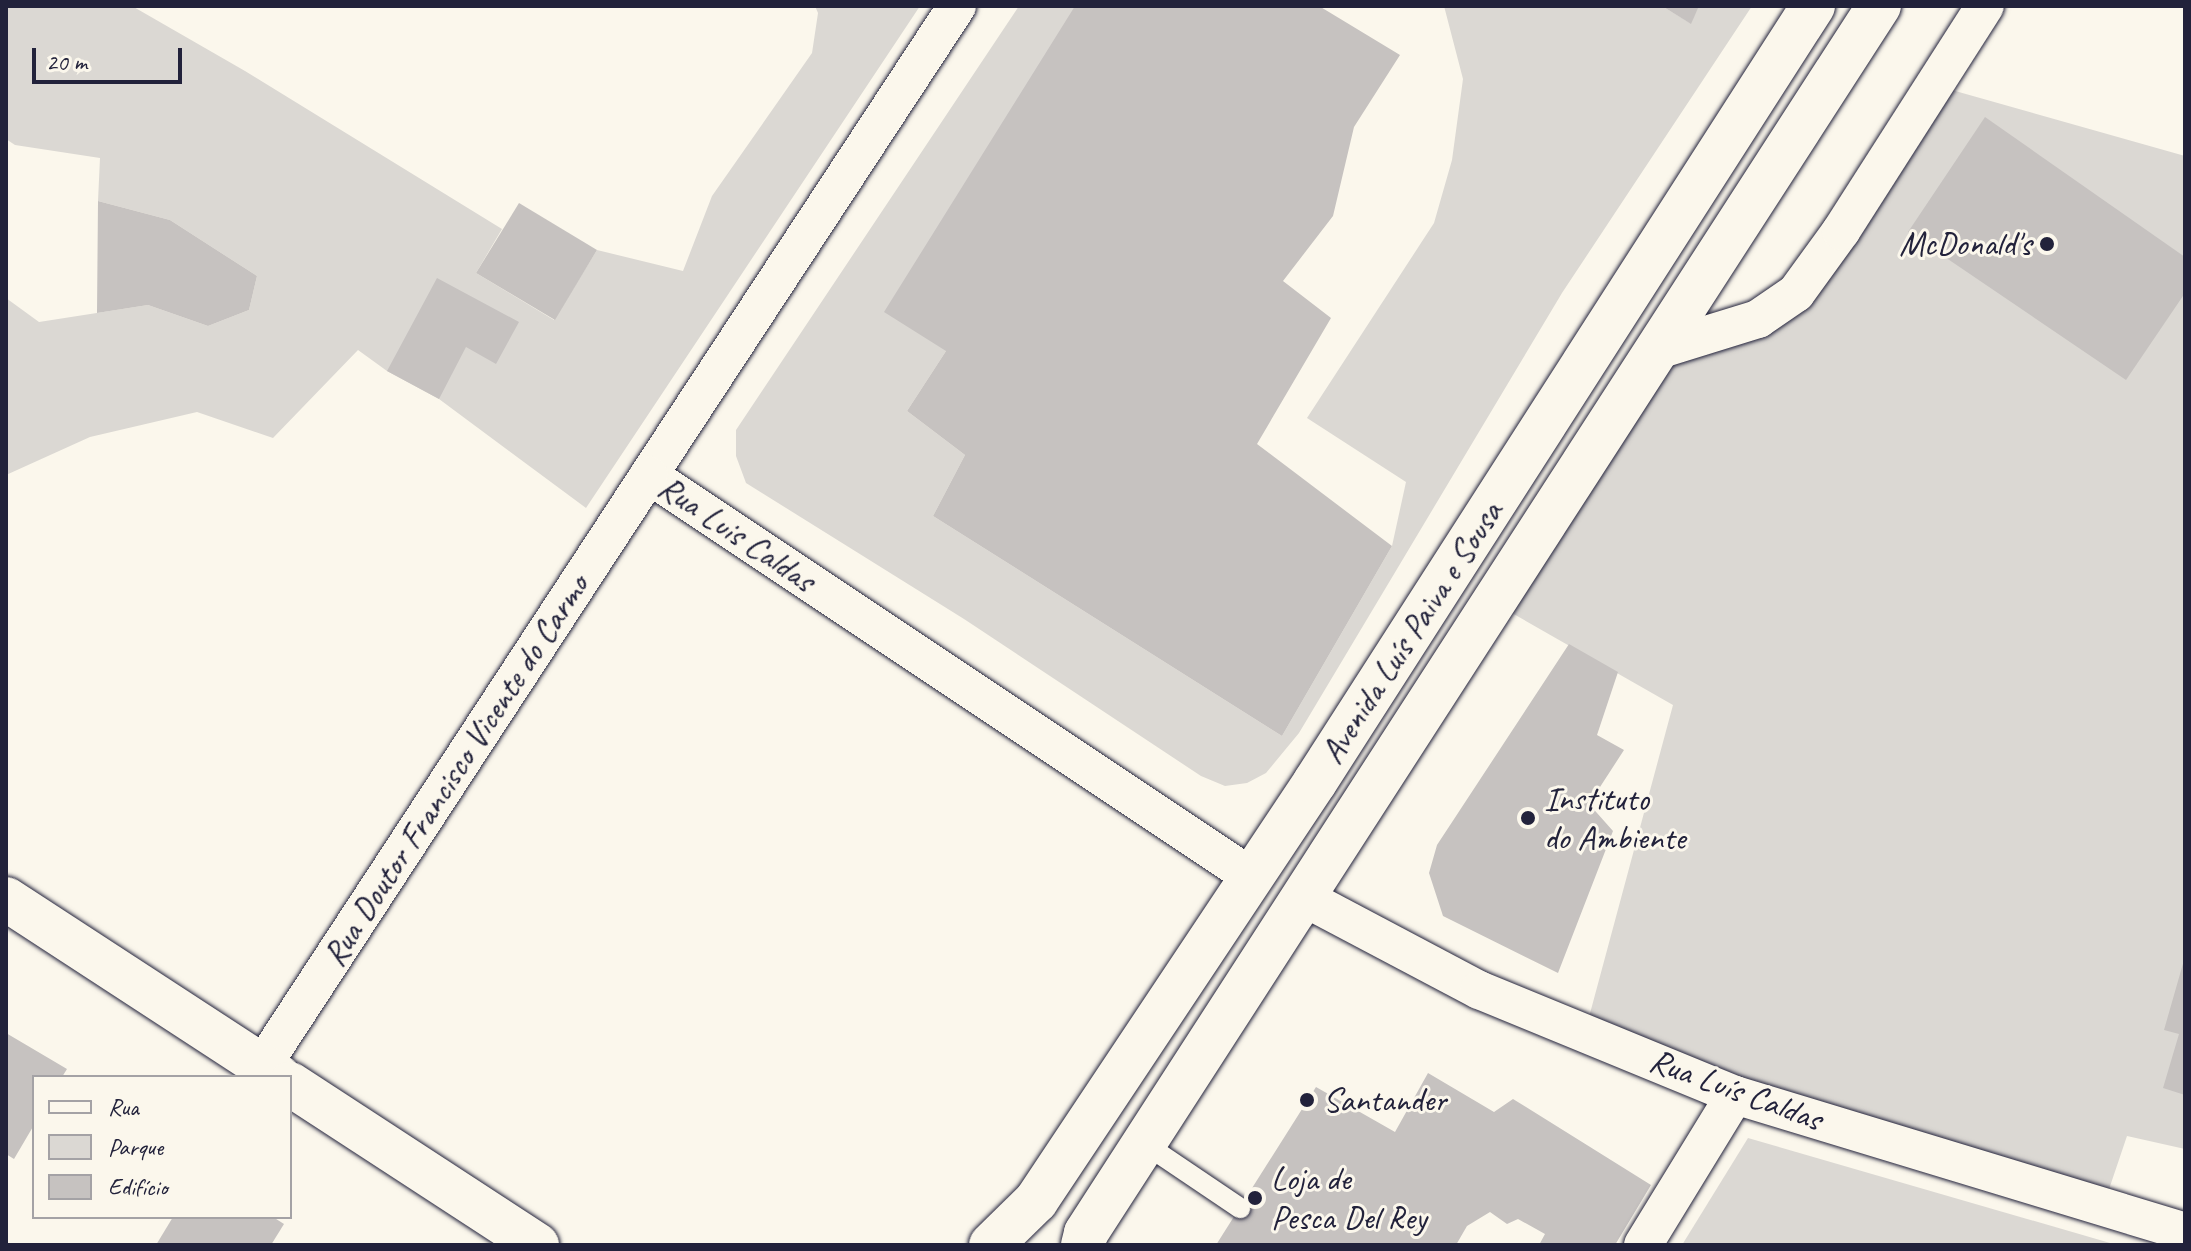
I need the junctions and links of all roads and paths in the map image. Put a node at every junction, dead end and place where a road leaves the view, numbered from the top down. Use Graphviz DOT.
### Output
graph roads {
  1 [pos="957,6"];
  2 [pos="1813,6"];
  3 [pos="1879,6"];
  4 [pos="1985,6"];
  5 [pos="1661,349"];
  6 [pos="649,475"];
  7 [pos="1250,876"];
  8 [pos="1305,898"];
  9 [pos="6,899"];
  10 [pos="275,1075"];
  11 [pos="278,1075"];
  12 [pos="292,1086"];
  13 [pos="1735,1095"];
  14 [pos="1145,1144"];
  15 [pos="1240,1208"];
  16 [pos="2185,1232"];
  17 [pos="537,1245"];
  18 [pos="991,1245"];
  19 [pos="1083,1245"];
  20 [pos="1643,1245"];
  1 -- 6 [label="street, Rua Luis Caldas"];
  2 -- 7 [label="main road, Avenida Luís Paiva e Sousa"];
  3 -- 5 [label="main road, Avenida Luís Paiva e Sousa"];
  4 -- 5 [label="street"];
  5 -- 8 [label="main road, Avenida Luís Paiva e Sousa"];
  6 -- 7 [label="street, Rua Luis Caldas"];
  6 -- 11 [label="street, Rua Doutor Francisco Vicente do Carmo"];
  7 -- 18 [label="main road, Avenida Luís Paiva e Sousa"];
  8 -- 13 [label="street, Rua Luís Caldas"];
  8 -- 14 [label="main road, Avenida Luís Paiva e Sousa"];
  9 -- 10 [label="main road"];
  12 -- 17 [label="main road"];
  13 -- 16 [label="street, Rua Luís Caldas"];
  13 -- 20 [label="street"];
  14 -- 15 [label="lane"];
  14 -- 19 [label="main road, Avenida Luís Paiva e Sousa"];
}
